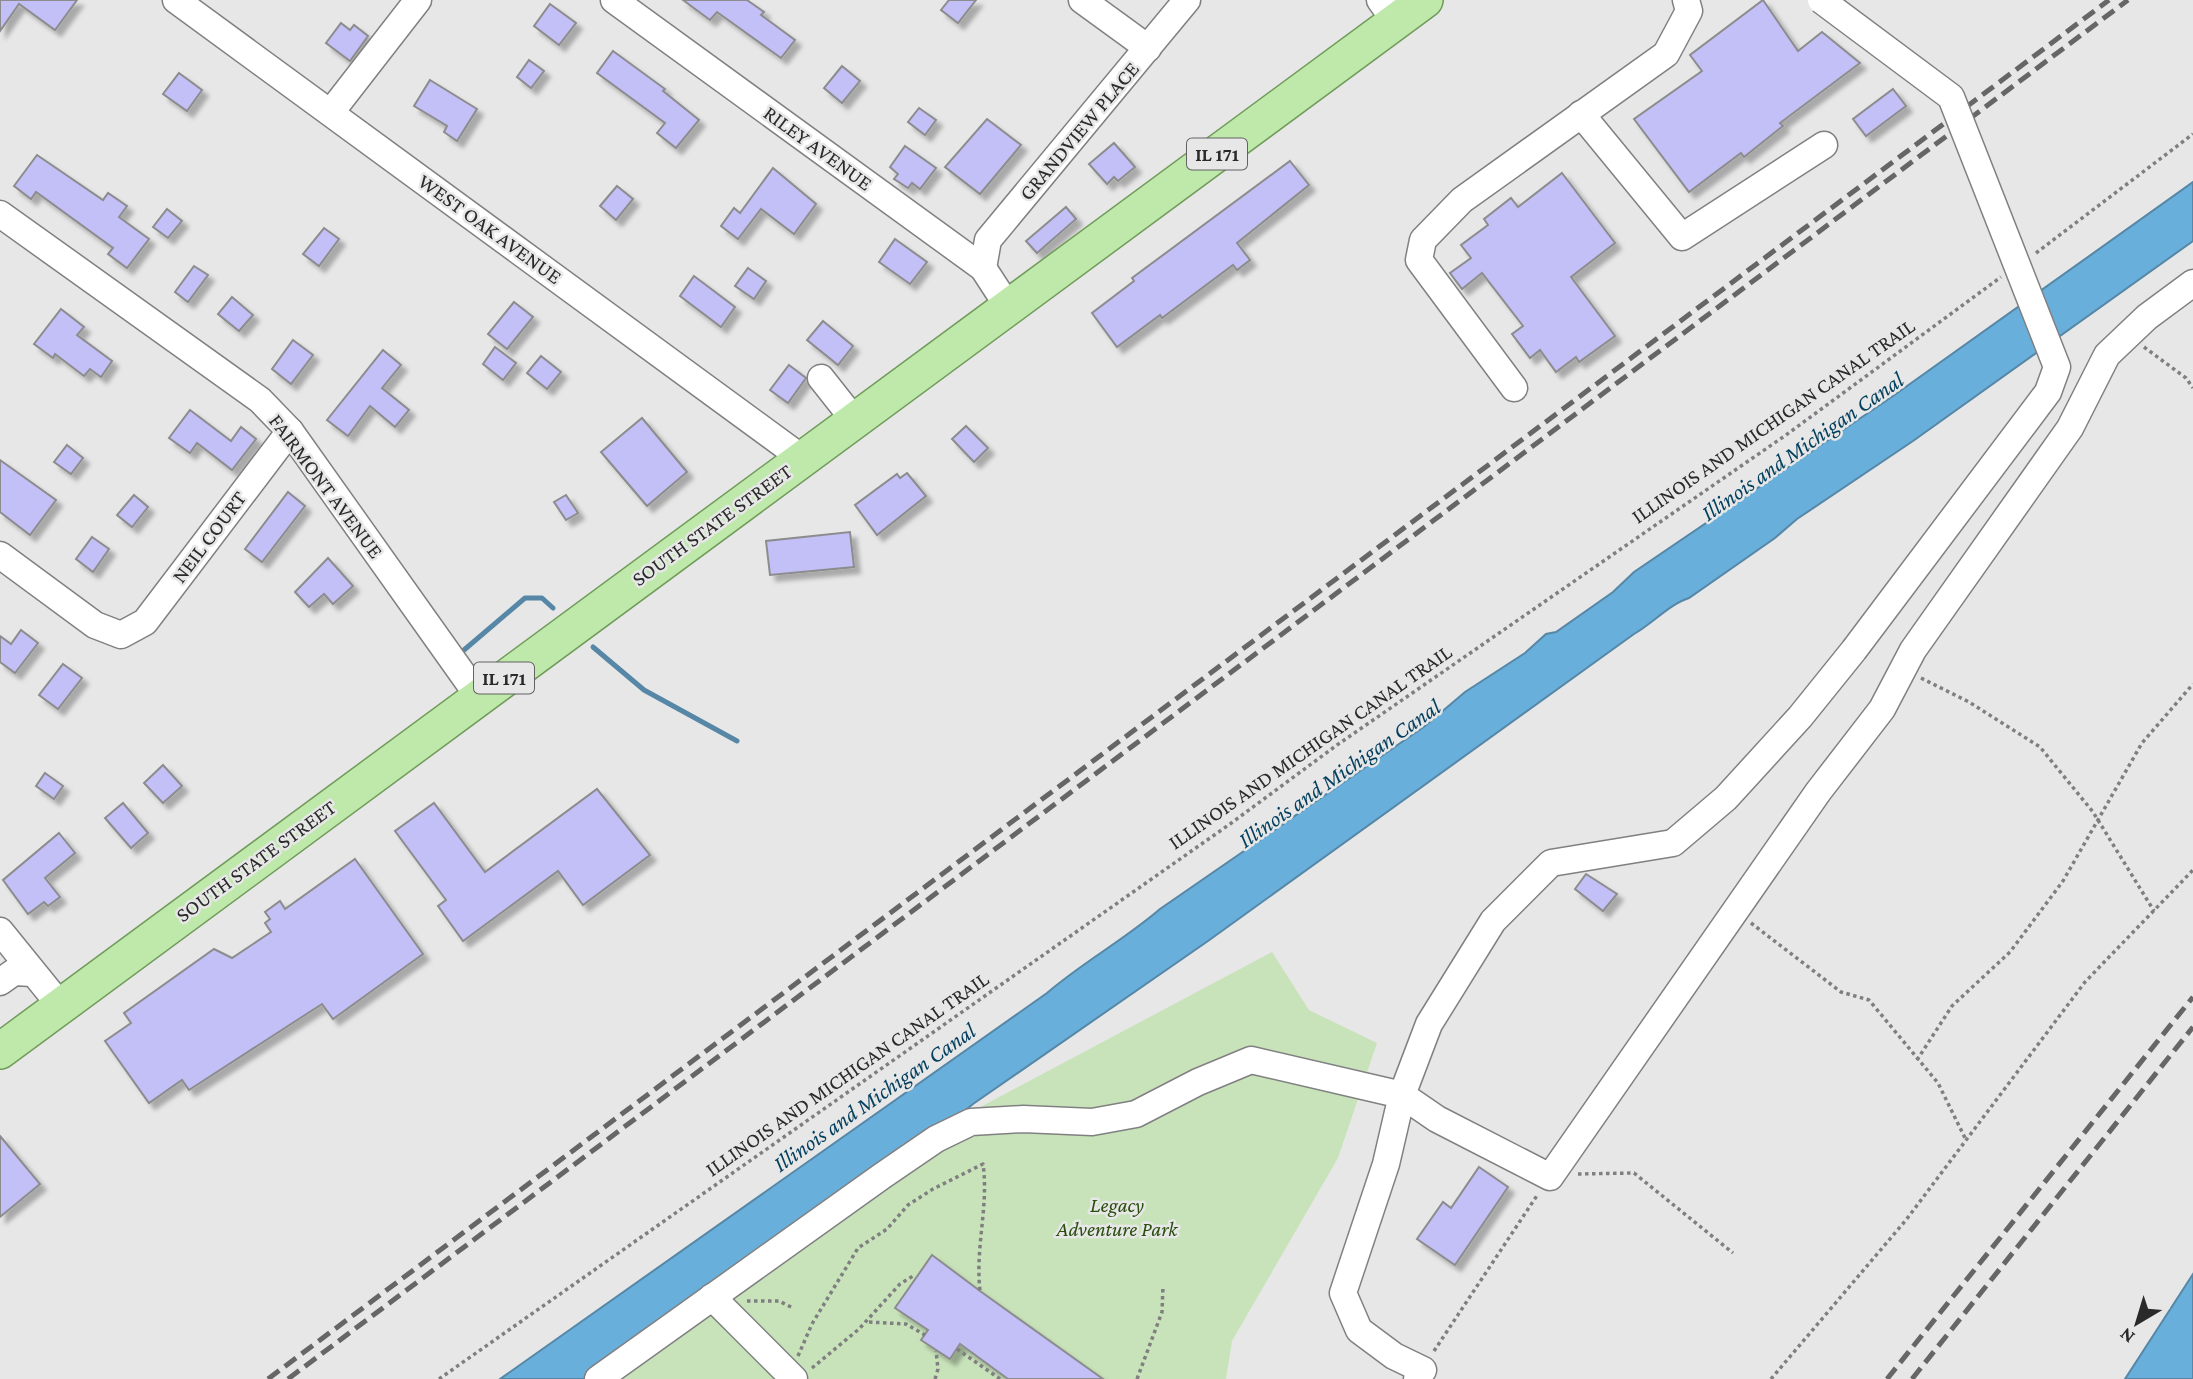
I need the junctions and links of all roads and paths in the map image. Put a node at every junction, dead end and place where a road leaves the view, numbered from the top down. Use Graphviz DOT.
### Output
graph roads {
  1 [pos="176,0"];
  2 [pos="418,0"];
  3 [pos="614,0"];
  4 [pos="1082,0"];
  5 [pos="1187,0"];
  6 [pos="1425,0"];
  7 [pos="1686,0"];
  8 [pos="1821,0"];
  9 [pos="1388,11"];
  10 [pos="1148,48"];
  11 [pos="331,112"];
  12 [pos="1581,114"];
  13 [pos="2193,134"];
  14 [pos="1824,145"];
  15 [pos="0,214"];
  16 [pos="2028,260"];
  17 [pos="983,268"];
  18 [pos="2007,273"];
  19 [pos="2193,283"];
  20 [pos="1009,308"];
  21 [pos="2128,335"];
  22 [pos="821,378"];
  23 [pos="1514,388"];
  24 [pos="2193,388"];
  25 [pos="855,421"];
  26 [pos="290,431"];
  27 [pos="803,459"];
  28 [pos="0,555"];
  29 [pos="1903,669"];
  30 [pos="2193,684"];
  31 [pos="479,697"];
  32 [pos="2097,819"];
  33 [pos="2193,870"];
  34 [pos="2154,911"];
  35 [pos="1734,913"];
  36 [pos="0,931"];
  37 [pos="33,972"];
  38 [pos="0,982"];
  39 [pos="60,1005"];
  40 [pos="4,1038"];
  41 [pos="1917,1060"];
  42 [pos="1402,1096"];
  43 [pos="1966,1140"];
  44 [pos="1550,1177"];
  45 [pos="1733,1254"];
  46 [pos="913,1276"];
  47 [pos="1163,1286"];
  48 [pos="980,1290"];
  49 [pos="719,1304"];
  50 [pos="793,1308"];
  51 [pos="866,1322"];
  52 [pos="925,1335"];
  53 [pos="957,1349"];
  54 [pos="936,1350"];
  55 [pos="796,1373"];
  56 [pos="1420,1375"];
  57 [pos="439,1379"];
  58 [pos="598,1379"];
  59 [pos="935,1379"];
  60 [pos="1000,1379"];
  61 [pos="1137,1379"];
  62 [pos="1771,1379"];
  1 -- 11 [label="street, WEST OAK AVENUE"];
  2 -- 11 [label="street"];
  3 -- 17 [label="street, RILEY AVENUE"];
  4 -- 10 [label="street"];
  5 -- 10 [label="street, GRANDVIEW PLACE"];
  6 -- 9 [label="main road, SOUTH STATE STREET / IL 171"];
  7 -- 12 [label="street"];
  8 -- 42 [label="street, bridge"];
  9 -- 20 [label="main road, SOUTH STATE STREET / IL 171"];
  10 -- 17 [label="street, GRANDVIEW PLACE"];
  11 -- 27 [label="street, WEST OAK AVENUE"];
  12 -- 14 [label="street"];
  12 -- 23 [label="street"];
  13 -- 16 [label="path"];
  15 -- 26 [label="street, FAIRMONT AVENUE"];
  17 -- 20 [label="street, RILEY AVENUE"];
  18 -- 57 [label="path, ILLINOIS AND MICHIGAN CANAL TRAIL"];
  19 -- 21 [label="street"];
  20 -- 25 [label="main road, SOUTH STATE STREET / IL 171"];
  21 -- 24 [label="path"];
  21 -- 29 [label="street"];
  22 -- 25 [label="street"];
  25 -- 27 [label="main road, SOUTH STATE STREET / IL 171"];
  26 -- 28 [label="street, NEIL COURT"];
  26 -- 31 [label="street, FAIRMONT AVENUE"];
  27 -- 31 [label="main road, SOUTH STATE STREET / IL 171"];
  29 -- 32 [label="path"];
  29 -- 35 [label="street"];
  30 -- 32 [label="path"];
  31 -- 39 [label="main road, SOUTH STATE STREET / IL 171"];
  32 -- 34 [label="path"];
  32 -- 41 [label="path"];
  33 -- 34 [label="path"];
  34 -- 43 [label="path"];
  35 -- 41 [label="path"];
  35 -- 44 [label="street"];
  36 -- 37 [label="street"];
  37 -- 38 [label="street"];
  37 -- 39 [label="street"];
  39 -- 40 [label="main road, SOUTH STATE STREET / IL 171"];
  41 -- 43 [label="path"];
  42 -- 44 [label="street"];
  42 -- 49 [label="street"];
  42 -- 56 [label="street"];
  43 -- 62 [label="path"];
  44 -- 45 [label="path"];
  44 -- 56 [label="path"];
  46 -- 51 [label="path"];
  47 -- 61 [label="path"];
  48 -- 55 [label="path"];
  49 -- 50 [label="path"];
  49 -- 55 [label="street"];
  49 -- 58 [label="street"];
  51 -- 52 [label="path"];
  51 -- 55 [label="path"];
  53 -- 60 [label="path"];
  54 -- 59 [label="path"];
}
